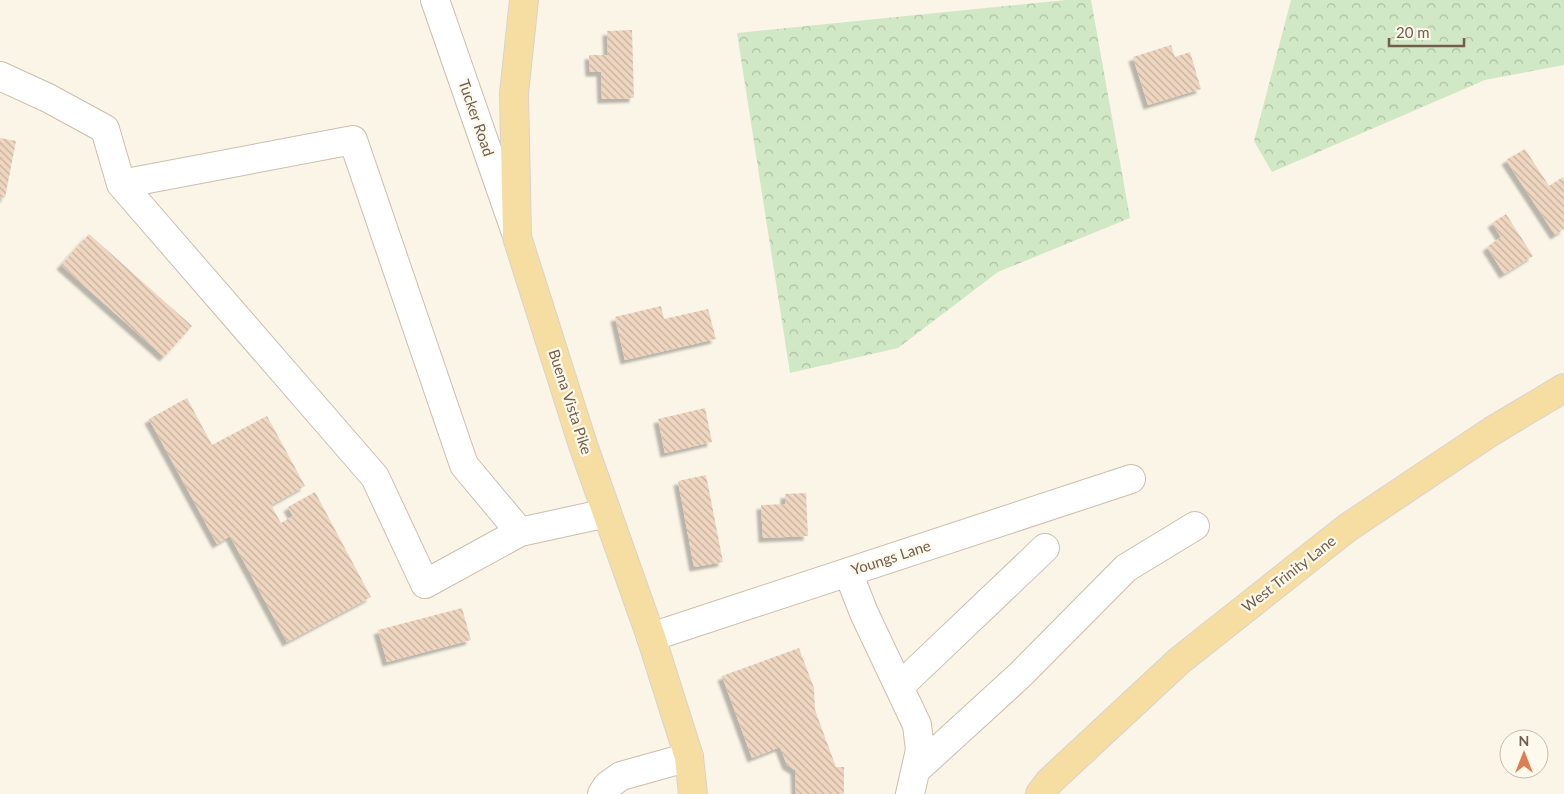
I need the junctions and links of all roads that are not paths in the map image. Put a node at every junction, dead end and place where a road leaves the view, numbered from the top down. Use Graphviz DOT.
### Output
graph roads {
  1 [pos="435,0"];
  2 [pos="524,0"];
  3 [pos="0,76"];
  4 [pos="121,184"];
  5 [pos="517,237"];
  6 [pos="1564,388"];
  7 [pos="1131,479"];
  8 [pos="607,512"];
  9 [pos="1195,526"];
  10 [pos="520,532"];
  11 [pos="1045,548"];
  12 [pos="848,572"];
  13 [pos="651,637"];
  14 [pos="899,687"];
  15 [pos="689,757"];
  16 [pos="913,782"];
  17 [pos="602,794"];
  18 [pos="693,794"];
  19 [pos="1040,794"];
  1 -- 5 [label="street, Tucker Road"];
  2 -- 5 [label="main road, Buena Vista Pike"];
  3 -- 4 [label="street"];
  4 -- 10 [label="street"];
  4 -- 10 [label="street"];
  5 -- 8 [label="main road, Buena Vista Pike"];
  6 -- 19 [label="main road, West Trinity Lane"];
  7 -- 12 [label="street, Youngs Lane"];
  8 -- 10 [label="street"];
  8 -- 13 [label="main road, Buena Vista Pike"];
  9 -- 16 [label="street"];
  11 -- 14 [label="street"];
  12 -- 13 [label="street, Youngs Lane"];
  12 -- 14 [label="street"];
  13 -- 15 [label="main road, Buena Vista Pike"];
  14 -- 16 [label="street"];
  15 -- 17 [label="street"];
  15 -- 18 [label="main road, Buena Vista Pike"];
}
